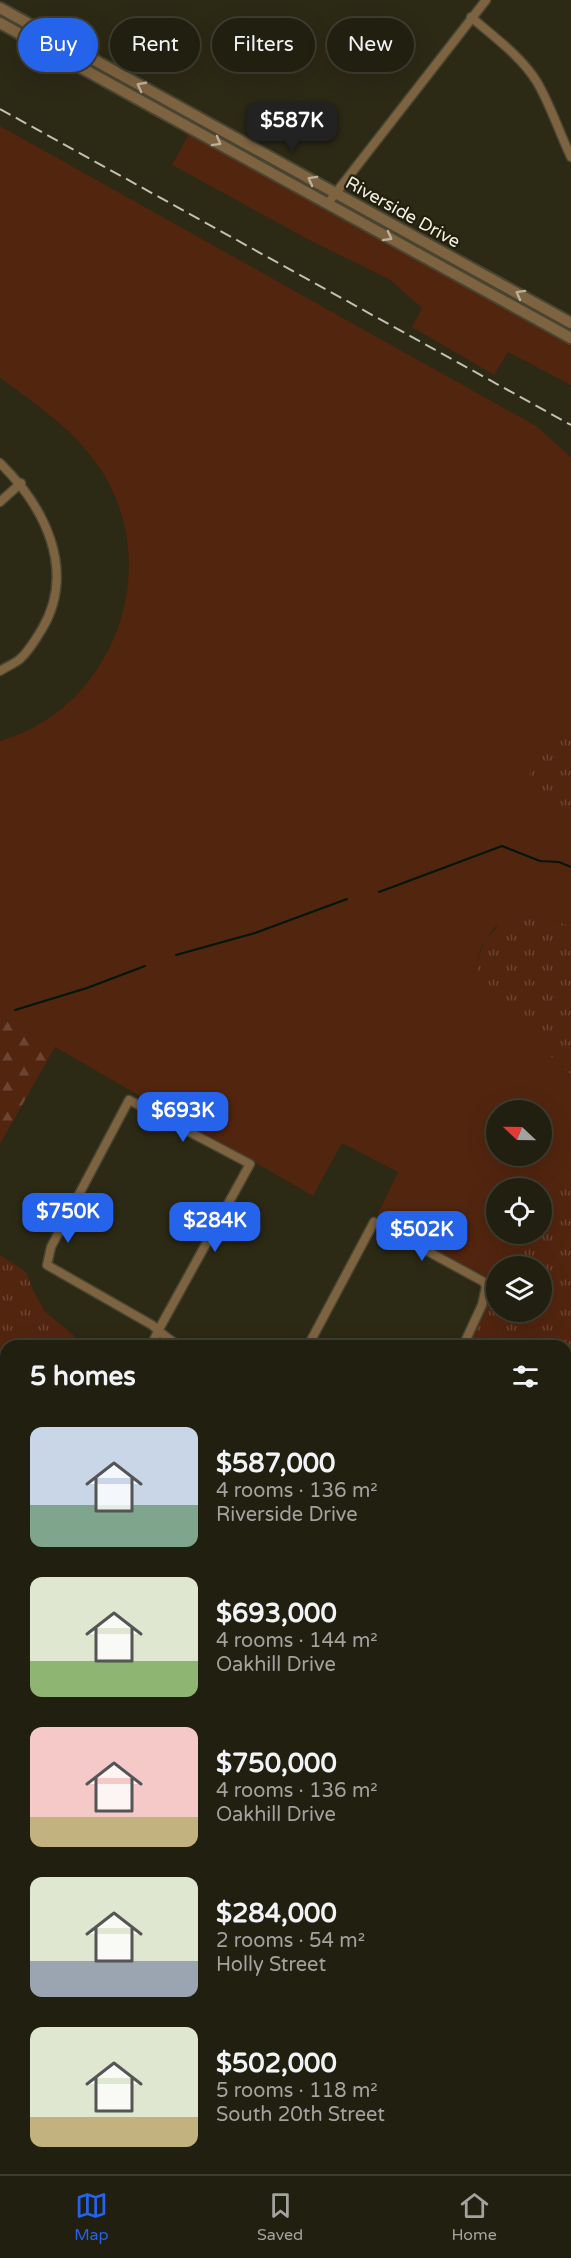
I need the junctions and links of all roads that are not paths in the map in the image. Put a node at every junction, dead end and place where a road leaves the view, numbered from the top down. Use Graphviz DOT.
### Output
graph roads {
  1 [pos="486,0"];
  2 [pos="0,8"];
  3 [pos="471,17"];
  4 [pos="0,23"];
  5 [pos="193,114"];
  6 [pos="186,125"];
  7 [pos="571,157"];
  8 [pos="336,194"];
  9 [pos="328,204"];
  10 [pos="571,322"];
  11 [pos="571,338"];
  12 [pos="0,463"];
  13 [pos="21,483"];
  14 [pos="0,502"];
  15 [pos="0,671"];
  16 [pos="158,1331"];
  17 [pos="154,1340"];
  18 [pos="171,1340"];
  19 [pos="311,1340"];
  20 [pos="466,1340"];
  1 -- 3 [label="street"];
  5 -- 2 [label="street, Riverside Drive, one-way"];
  3 -- 7 [label="street"];
  3 -- 8 [label="street"];
  4 -- 6 [label="street, Riverside Drive"];
  5 -- 6 [label="street"];
  8 -- 5 [label="street, Riverside Drive, one-way"];
  6 -- 9 [label="street, Riverside Drive, one-way"];
  8 -- 9 [label="street"];
  10 -- 8 [label="street, Riverside Drive, one-way"];
  9 -- 11 [label="street, Riverside Drive, one-way"];
  12 -- 13 [label="street"];
  13 -- 14 [label="street"];
  13 -- 15 [label="street"];
  16 -- 16 [label="street"];
  16 -- 17 [label="street"];
  16 -- 18 [label="street"];
  19 -- 20 [label="street"];
}
